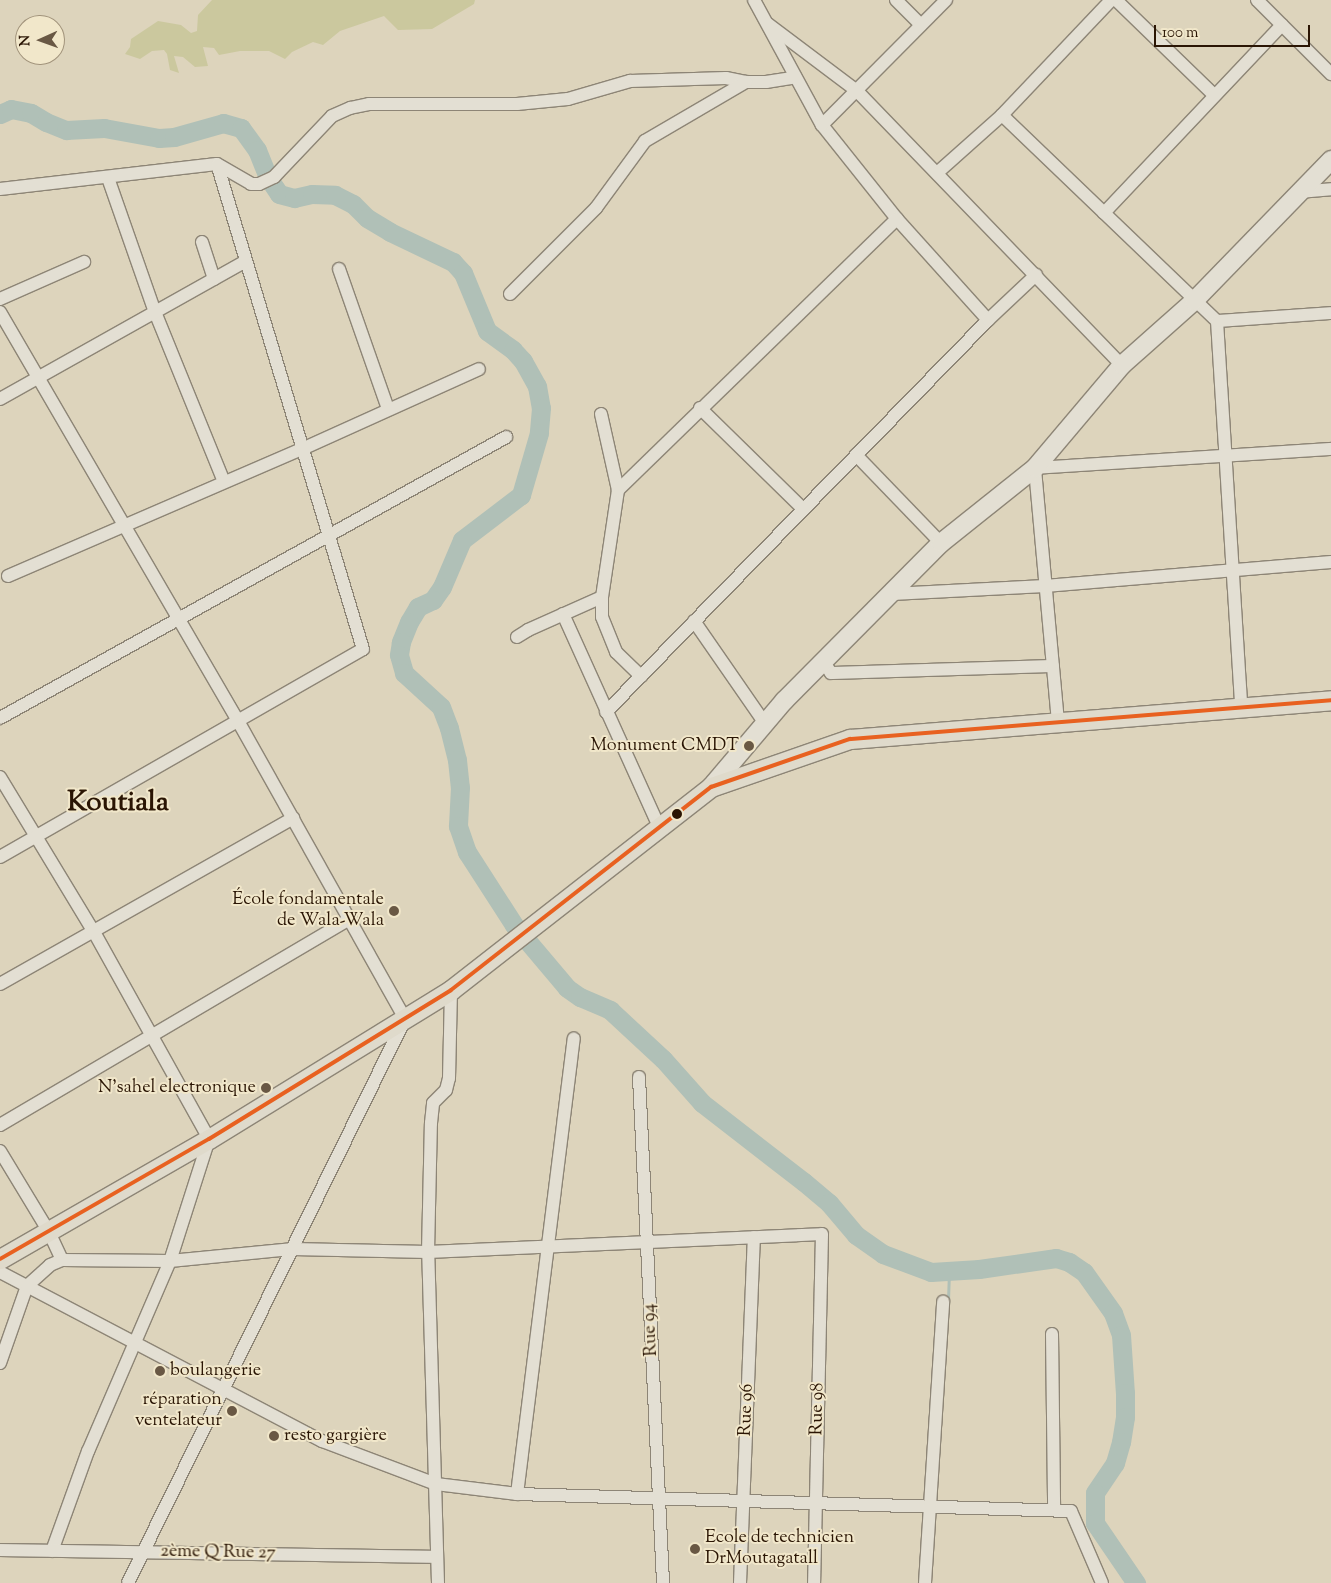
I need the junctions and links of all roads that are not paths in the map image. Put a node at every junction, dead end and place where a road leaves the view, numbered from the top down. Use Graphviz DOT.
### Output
graph roads {
  1 [pos="754,0"];
  2 [pos="896,0"];
  3 [pos="946,0"];
  4 [pos="1111,0"];
  5 [pos="1116,0"];
  6 [pos="1257,0"];
  7 [pos="768,24"];
  8 [pos="921,25"];
  9 [pos="1282,25"];
  10 [pos="1331,74"];
  11 [pos="796,77"];
  12 [pos="746,82"];
  13 [pos="857,90"];
  14 [pos="1214,95"];
  15 [pos="1002,115"];
  16 [pos="822,125"];
  17 [pos="1331,160"];
  18 [pos="217,164"];
  19 [pos="937,174"];
  20 [pos="108,178"];
  21 [pos="0,189"];
  22 [pos="1331,189"];
  23 [pos="1299,192"];
  24 [pos="1104,213"];
  25 [pos="897,219"];
  26 [pos="202,242"];
  27 [pos="246,261"];
  28 [pos="84,262"];
  29 [pos="339,269"];
  30 [pos="1036,275"];
  31 [pos="214,279"];
  32 [pos="510,294"];
  33 [pos="0,299"];
  34 [pos="1194,301"];
  35 [pos="0,312"];
  36 [pos="155,312"];
  37 [pos="1331,313"];
  38 [pos="988,320"];
  39 [pos="1217,321"];
  40 [pos="1122,365"];
  41 [pos="479,370"];
  42 [pos="38,378"];
  43 [pos="0,399"];
  44 [pos="700,408"];
  45 [pos="388,409"];
  46 [pos="601,414"];
  47 [pos="506,437"];
  48 [pos="302,449"];
  49 [pos="1331,449"];
  50 [pos="856,455"];
  51 [pos="1226,456"];
  52 [pos="1035,468"];
  53 [pos="224,482"];
  54 [pos="618,490"];
  55 [pos="803,509"];
  56 [pos="124,525"];
  57 [pos="329,537"];
  58 [pos="941,543"];
  59 [pos="1331,562"];
  60 [pos="1233,570"];
  61 [pos="8,576"];
  62 [pos="1045,586"];
  63 [pos="892,594"];
  64 [pos="602,597"];
  65 [pos="563,614"];
  66 [pos="178,618"];
  67 [pos="694,621"];
  68 [pos="517,637"];
  69 [pos="824,662"];
  70 [pos="1053,666"];
  71 [pos="641,676"];
  72 [pos="1331,700"];
  73 [pos="1241,706"];
  74 [pos="606,712"];
  75 [pos="0,718"];
  76 [pos="238,721"];
  77 [pos="764,722"];
  78 [pos="1058,722"];
  79 [pos="0,777"];
  80 [pos="711,787"];
  81 [pos="293,818"];
  82 [pos="659,827"];
  83 [pos="35,838"];
  84 [pos="0,858"];
  85 [pos="351,918"];
  86 [pos="94,932"];
  87 [pos="0,984"];
  88 [pos="451,990"];
  89 [pos="406,1020"];
  90 [pos="152,1035"];
  91 [pos="574,1039"];
  92 [pos="639,1077"];
  93 [pos="0,1125"];
  94 [pos="209,1139"];
  95 [pos="0,1151"];
  96 [pos="48,1232"];
  97 [pos="754,1237"];
  98 [pos="647,1242"];
  99 [pos="548,1247"];
  100 [pos="293,1249"];
  101 [pos="428,1252"];
  102 [pos="0,1260"];
  103 [pos="62,1260"];
  104 [pos="170,1261"];
  105 [pos="0,1272"];
  106 [pos="27,1286"];
  107 [pos="943,1302"];
  108 [pos="1052,1334"];
  109 [pos="134,1341"];
  110 [pos="0,1363"];
  111 [pos="224,1390"];
  112 [pos="436,1484"];
  113 [pos="516,1494"];
  114 [pos="660,1498"];
  115 [pos="744,1501"];
  116 [pos="816,1503"];
  117 [pos="930,1506"];
  118 [pos="1054,1510"];
  119 [pos="0,1550"];
  120 [pos="52,1551"];
  121 [pos="144,1552"];
  122 [pos="437,1557"];
  123 [pos="128,1583"];
  124 [pos="438,1583"];
  125 [pos="663,1583"];
  126 [pos="740,1583"];
  127 [pos="814,1583"];
  128 [pos="925,1583"];
  129 [pos="1102,1583"];
  1 -- 7 [label="street"];
  2 -- 8 [label="street"];
  3 -- 8 [label="street"];
  4 -- 15 [label="street"];
  5 -- 14 [label="street"];
  6 -- 9 [label="street"];
  7 -- 11 [label="street"];
  7 -- 13 [label="street"];
  8 -- 13 [label="street"];
  9 -- 10 [label="street"];
  9 -- 14 [label="street"];
  11 -- 12 [label="street"];
  11 -- 16 [label="street"];
  12 -- 18 [label="street"];
  12 -- 32 [label="street"];
  13 -- 16 [label="street"];
  13 -- 19 [label="street"];
  14 -- 24 [label="street"];
  15 -- 19 [label="street"];
  15 -- 24 [label="street"];
  16 -- 25 [label="street"];
  17 -- 23 [label="street"];
  18 -- 20 [label="street"];
  18 -- 27 [label="street"];
  19 -- 30 [label="street"];
  20 -- 21 [label="street"];
  20 -- 36 [label="street"];
  22 -- 23 [label="street"];
  23 -- 34 [label="street"];
  24 -- 34 [label="street"];
  25 -- 38 [label="street"];
  25 -- 44 [label="street"];
  26 -- 31 [label="street"];
  27 -- 31 [label="street"];
  27 -- 48 [label="street"];
  28 -- 33 [label="street"];
  29 -- 45 [label="street"];
  30 -- 38 [label="street"];
  30 -- 40 [label="street"];
  31 -- 36 [label="street"];
  34 -- 39 [label="street"];
  34 -- 40 [label="street"];
  35 -- 42 [label="street"];
  36 -- 42 [label="street"];
  36 -- 53 [label="street"];
  37 -- 39 [label="street"];
  38 -- 50 [label="street"];
  39 -- 51 [label="street"];
  40 -- 52 [label="street"];
  41 -- 45 [label="street"];
  42 -- 43 [label="street"];
  42 -- 56 [label="street"];
  44 -- 54 [label="street"];
  44 -- 55 [label="street"];
  45 -- 48 [label="street"];
  46 -- 54 [label="street"];
  47 -- 57 [label="street"];
  48 -- 53 [label="street"];
  48 -- 57 [label="street"];
  49 -- 51 [label="street"];
  50 -- 55 [label="street"];
  50 -- 58 [label="street"];
  51 -- 52 [label="street"];
  51 -- 60 [label="street"];
  52 -- 58 [label="street"];
  52 -- 62 [label="street"];
  53 -- 56 [label="street"];
  54 -- 64 [label="street"];
  55 -- 67 [label="street"];
  56 -- 61 [label="street"];
  56 -- 66 [label="street"];
  57 -- 66 [label="street"];
  57 -- 76 [label="street"];
  58 -- 63 [label="street"];
  59 -- 60 [label="street"];
  60 -- 62 [label="street"];
  60 -- 73 [label="street"];
  62 -- 63 [label="street"];
  62 -- 70 [label="street"];
  63 -- 69 [label="street"];
  64 -- 65 [label="street"];
  64 -- 71 [label="street"];
  65 -- 68 [label="street"];
  65 -- 74 [label="street"];
  66 -- 75 [label="street"];
  66 -- 76 [label="street"];
  67 -- 71 [label="street"];
  67 -- 77 [label="street"];
  69 -- 70 [label="street"];
  69 -- 77 [label="street"];
  70 -- 78 [label="street"];
  71 -- 74 [label="street"];
  72 -- 73 [label="main road"];
  73 -- 78 [label="main road"];
  74 -- 82 [label="street"];
  76 -- 81 [label="street"];
  76 -- 83 [label="street"];
  77 -- 80 [label="street"];
  78 -- 80 [label="main road"];
  79 -- 83 [label="street"];
  80 -- 82 [label="main road"];
  81 -- 85 [label="street"];
  81 -- 86 [label="street"];
  82 -- 88 [label="main road"];
  83 -- 84 [label="street"];
  83 -- 86 [label="street"];
  85 -- 89 [label="street"];
  85 -- 90 [label="street"];
  86 -- 87 [label="street"];
  86 -- 90 [label="street"];
  88 -- 89 [label="main road"];
  88 -- 101 [label="street"];
  89 -- 94 [label="main road"];
  89 -- 100 [label="street"];
  90 -- 93 [label="street"];
  90 -- 94 [label="street"];
  91 -- 99 [label="street"];
  92 -- 98 [label="street, Rue 94"];
  94 -- 96 [label="main road"];
  94 -- 104 [label="street"];
  95 -- 96 [label="street"];
  96 -- 102 [label="main road"];
  96 -- 103 [label="street"];
  97 -- 98 [label="street"];
  97 -- 115 [label="street, Rue 96"];
  97 -- 116 [label="street, Rue 98"];
  98 -- 99 [label="street"];
  98 -- 114 [label="street, Rue 94"];
  99 -- 101 [label="street"];
  99 -- 113 [label="street"];
  100 -- 101 [label="street"];
  100 -- 104 [label="street"];
  100 -- 111 [label="street"];
  101 -- 112 [label="street"];
  103 -- 104 [label="street"];
  103 -- 106 [label="street"];
  104 -- 109 [label="street"];
  105 -- 106 [label="street"];
  106 -- 109 [label="street"];
  106 -- 110 [label="street"];
  107 -- 117 [label="street"];
  108 -- 118 [label="street"];
  109 -- 111 [label="street"];
  109 -- 120 [label="street"];
  111 -- 112 [label="street"];
  111 -- 121 [label="street"];
  112 -- 113 [label="street"];
  112 -- 122 [label="street"];
  113 -- 114 [label="street"];
  114 -- 115 [label="street"];
  114 -- 125 [label="street, Rue 94"];
  115 -- 116 [label="street"];
  115 -- 126 [label="street, Rue 96"];
  116 -- 117 [label="street"];
  116 -- 127 [label="street, Rue 98"];
  117 -- 118 [label="street"];
  117 -- 128 [label="street"];
  118 -- 129 [label="street"];
  119 -- 120 [label="street, 2ème Q Rue 27"];
  120 -- 121 [label="street, 2ème Q Rue 27"];
  121 -- 122 [label="street, 2ème Q Rue 27"];
  121 -- 123 [label="street"];
  122 -- 124 [label="street"];
}
